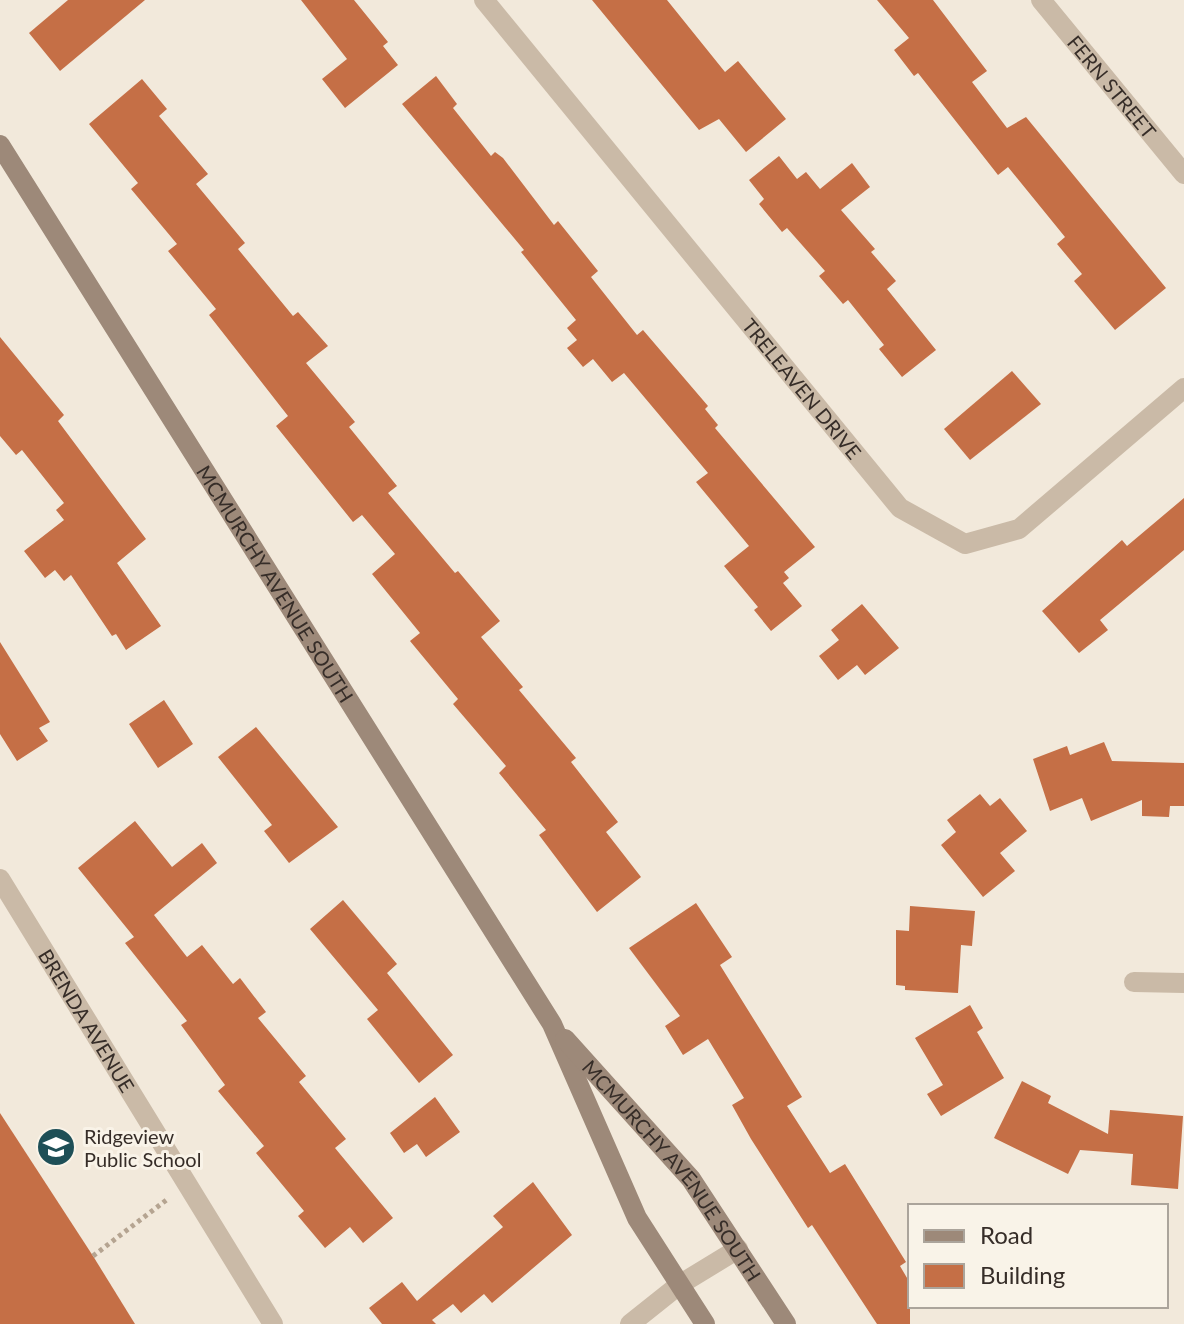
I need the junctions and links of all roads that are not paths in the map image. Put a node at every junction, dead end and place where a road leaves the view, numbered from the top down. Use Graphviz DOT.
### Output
graph roads {
  1 [pos="484,0"];
  2 [pos="1041,0"];
  3 [pos="0,145"];
  4 [pos="1184,174"];
  5 [pos="1184,388"];
  6 [pos="0,879"];
  7 [pos="1134,982"];
  8 [pos="1184,983"];
  9 [pos="552,1024"];
  10 [pos="738,1249"];
  11 [pos="679,1285"];
  12 [pos="273,1324"];
  13 [pos="630,1324"];
  14 [pos="705,1324"];
  15 [pos="786,1324"];
  1 -- 5 [label="street, TRELEAVEN DRIVE"];
  2 -- 4 [label="street, FERN STREET"];
  3 -- 9 [label="street, MCMURCHY AVENUE SOUTH"];
  6 -- 12 [label="street, BRENDA AVENUE"];
  7 -- 8 [label="street"];
  9 -- 10 [label="street, MCMURCHY AVENUE SOUTH"];
  9 -- 11 [label="street, MCMURCHY AVENUE SOUTH"];
  10 -- 11 [label="street"];
  10 -- 15 [label="street, MCMURCHY AVENUE SOUTH"];
  11 -- 13 [label="street"];
  11 -- 14 [label="street, MCMURCHY AVENUE SOUTH"];
}
